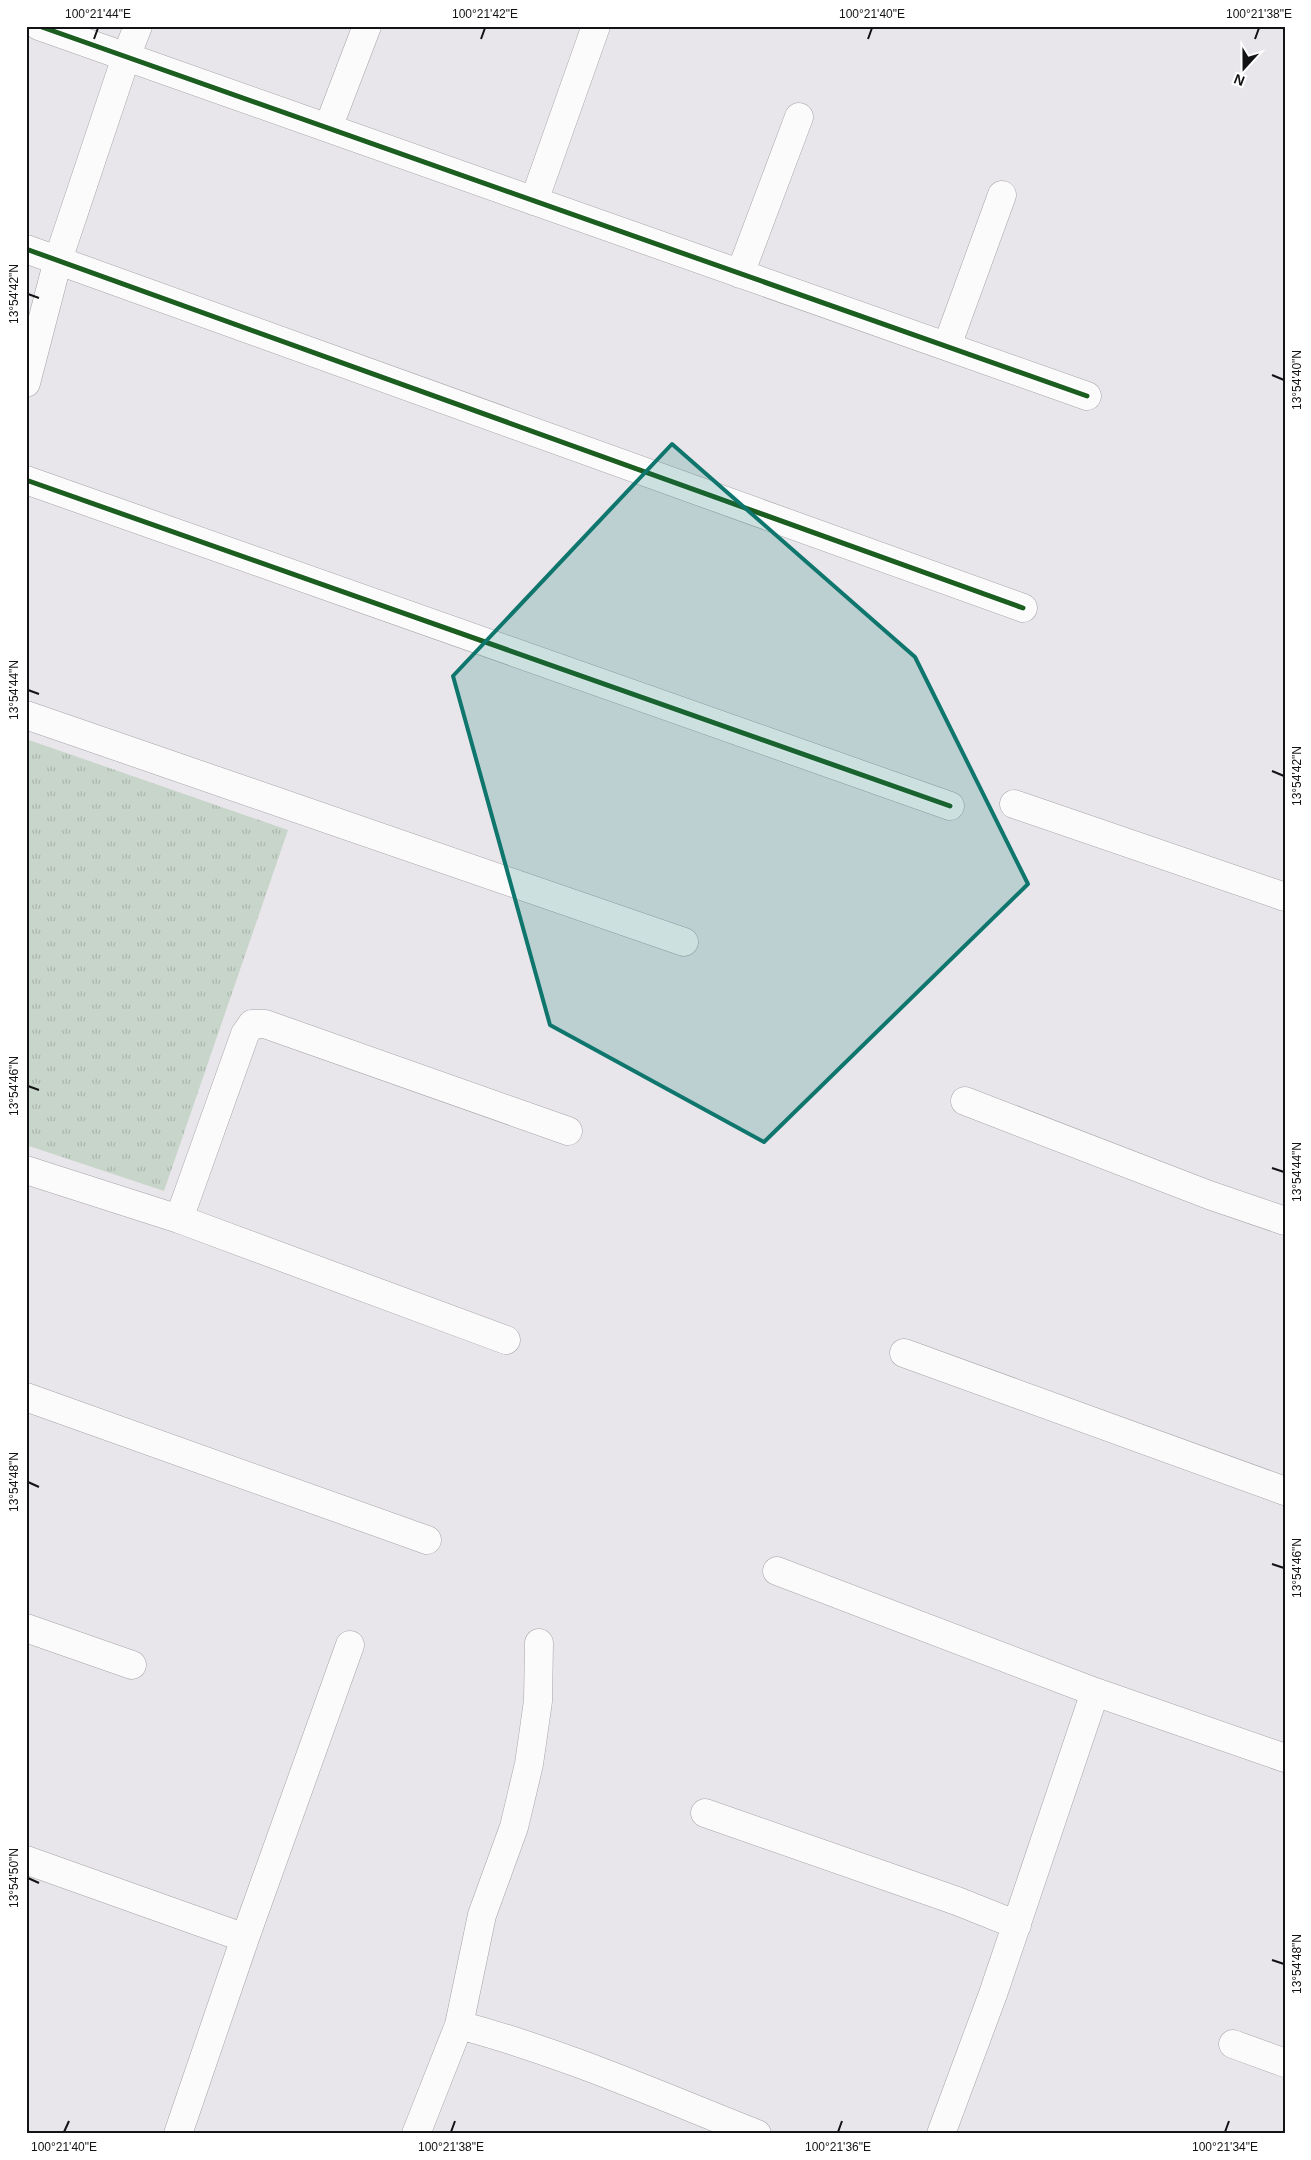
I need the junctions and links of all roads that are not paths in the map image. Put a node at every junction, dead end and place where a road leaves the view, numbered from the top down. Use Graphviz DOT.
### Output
graph roads {
  1 [pos="39,26"];
  2 [pos="138,26"];
  3 [pos="367,26"];
  4 [pos="596,26"];
  5 [pos="126,57"];
  6 [pos="799,117"];
  7 [pos="328,128"];
  8 [pos="1002,195"];
  9 [pos="534,201"];
  10 [pos="26,249"];
  11 [pos="58,260"];
  12 [pos="740,274"];
  13 [pos="947,346"];
  14 [pos="26,383"];
  15 [pos="1087,396"];
  16 [pos="26,480"];
  17 [pos="1023,608"];
  18 [pos="26,715"];
  19 [pos="1014,804"];
  20 [pos="950,806"];
  21 [pos="1285,897"];
  22 [pos="684,942"];
  23 [pos="965,1101"];
  24 [pos="568,1131"];
  25 [pos="26,1170"];
  26 [pos="179,1219"];
  27 [pos="1285,1220"];
  28 [pos="506,1340"];
  29 [pos="904,1353"];
  30 [pos="26,1397"];
  31 [pos="1285,1491"];
  32 [pos="427,1540"];
  33 [pos="777,1571"];
  34 [pos="26,1628"];
  35 [pos="540,1644"];
  36 [pos="350,1645"];
  37 [pos="132,1665"];
  38 [pos="1095,1692"];
  39 [pos="1285,1758"];
  40 [pos="706,1813"];
  41 [pos="26,1860"];
  42 [pos="1017,1925"];
  43 [pos="246,1938"];
  44 [pos="459,2024"];
  45 [pos="1233,2044"];
  46 [pos="1285,2063"];
  47 [pos="178,2134"];
  48 [pos="416,2134"];
  49 [pos="756,2134"];
  50 [pos="941,2134"];
  1 -- 5 [label="street"];
  2 -- 5 [label="street"];
  3 -- 7 [label="street"];
  4 -- 9 [label="street"];
  5 -- 7 [label="street"];
  5 -- 11 [label="street"];
  6 -- 12 [label="street"];
  7 -- 9 [label="street"];
  8 -- 13 [label="street"];
  9 -- 12 [label="street"];
  10 -- 11 [label="street"];
  11 -- 14 [label="street"];
  11 -- 17 [label="street"];
  12 -- 13 [label="street"];
  13 -- 15 [label="street"];
  16 -- 20 [label="street"];
  18 -- 22 [label="street"];
  19 -- 21 [label="street"];
  23 -- 27 [label="street"];
  24 -- 26 [label="street"];
  25 -- 26 [label="street"];
  26 -- 28 [label="street"];
  29 -- 31 [label="street"];
  30 -- 32 [label="street"];
  33 -- 38 [label="street"];
  34 -- 37 [label="street"];
  35 -- 44 [label="street"];
  36 -- 43 [label="street"];
  38 -- 39 [label="street"];
  38 -- 42 [label="street"];
  40 -- 42 [label="street"];
  41 -- 43 [label="street"];
  42 -- 50 [label="street"];
  43 -- 47 [label="street"];
  44 -- 48 [label="street"];
  44 -- 49 [label="street"];
  45 -- 46 [label="street"];
}
